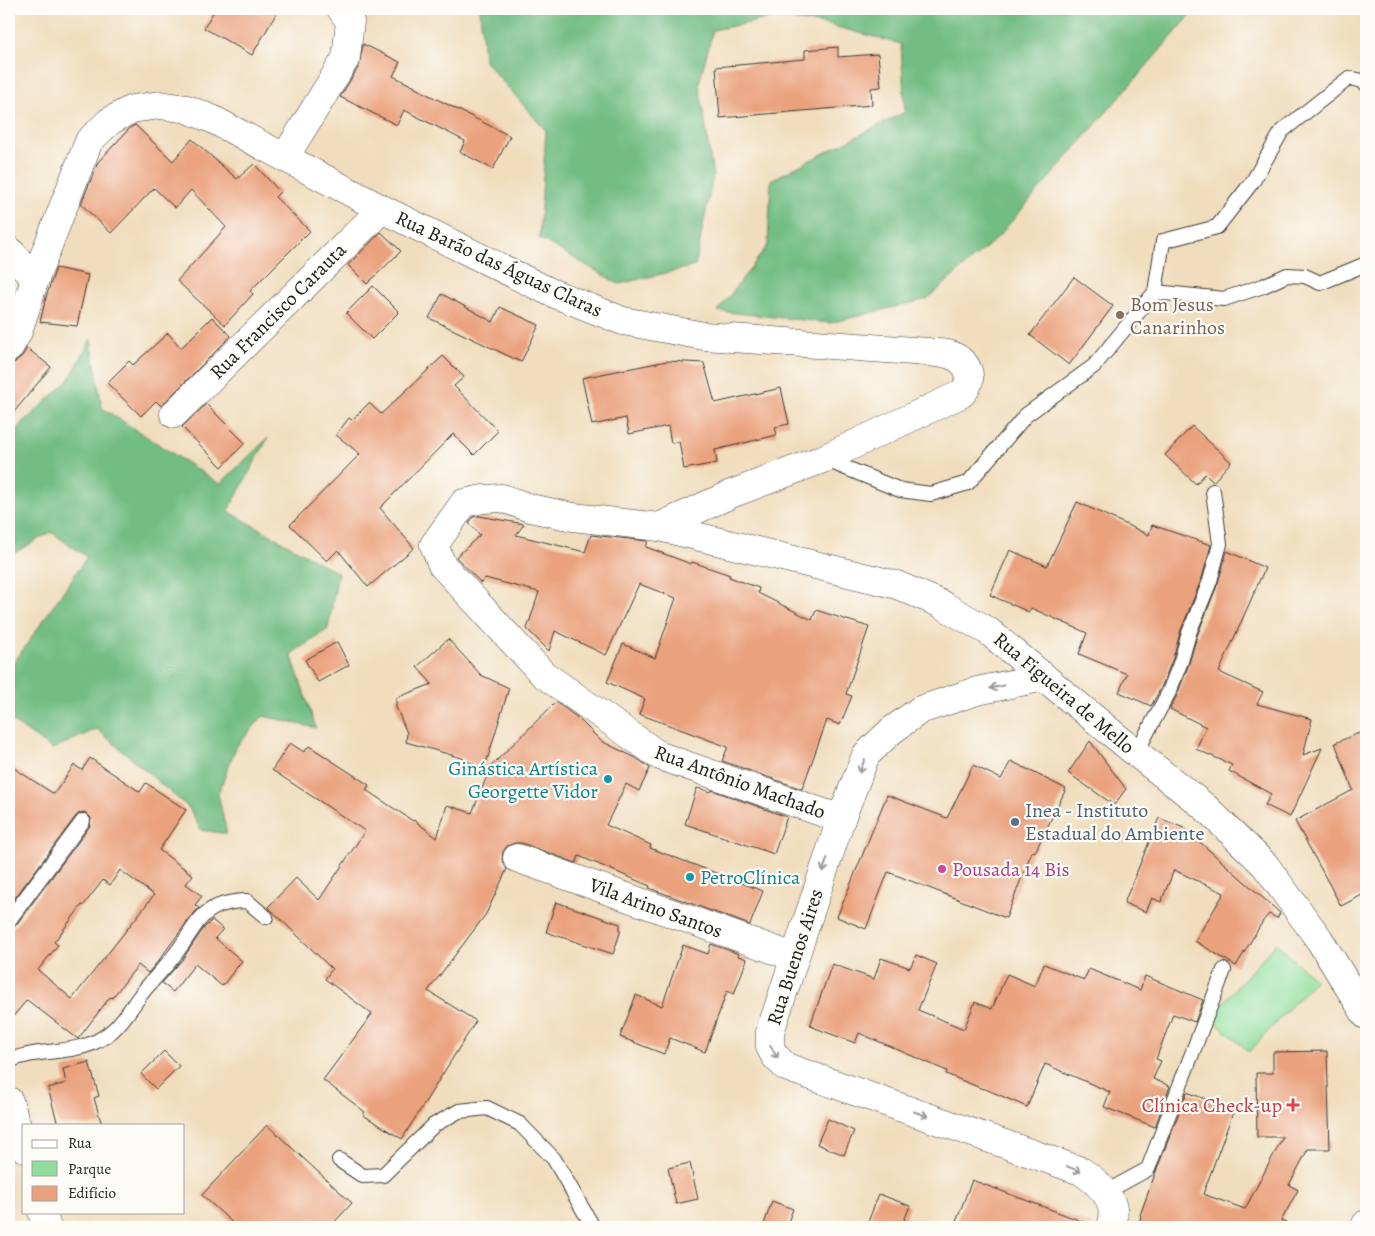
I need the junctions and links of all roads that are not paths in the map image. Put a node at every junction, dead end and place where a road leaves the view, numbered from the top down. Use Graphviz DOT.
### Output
graph roads {
  1 [pos="341,9"];
  2 [pos="1366,84"];
  3 [pos="285,157"];
  4 [pos="382,208"];
  5 [pos="9,250"];
  6 [pos="1366,264"];
  7 [pos="35,279"];
  8 [pos="1155,292"];
  9 [pos="9,348"];
  10 [pos="174,414"];
  11 [pos="823,459"];
  12 [pos="1213,491"];
  13 [pos="659,527"];
  14 [pos="1044,677"];
  15 [pos="1136,753"];
  16 [pos="841,819"];
  17 [pos="82,821"];
  18 [pos="517,858"];
  19 [pos="266,917"];
  20 [pos="9,920"];
  21 [pos="794,957"];
  22 [pos="1224,970"];
  23 [pos="1366,1015"];
  24 [pos="9,1061"];
  25 [pos="9,1101"];
  26 [pos="22,1142"];
  27 [pos="339,1160"];
  28 [pos="1106,1192"];
  29 [pos="43,1214"];
  30 [pos="1366,1224"];
  31 [pos="47,1227"];
  32 [pos="594,1227"];
  33 [pos="1112,1227"];
  34 [pos="1364,1227"];
  1 -- 3 [label="street"];
  2 -- 8 [label="lane"];
  3 -- 4 [label="street, Rua Barão das Águas Claras"];
  3 -- 7 [label="street, Rua Barão das Águas Claras"];
  4 -- 10 [label="street, Rua Francisco Carauta"];
  4 -- 11 [label="street, Rua Barão das Águas Claras"];
  5 -- 7 [label="street"];
  6 -- 8 [label="lane"];
  7 -- 9 [label="street, Rua Barão das Águas Claras"];
  8 -- 11 [label="lane"];
  11 -- 13 [label="street, Rua Barão das Águas Claras"];
  12 -- 15 [label="lane"];
  13 -- 14 [label="street, Rua Figueira de Mello"];
  13 -- 16 [label="street, Rua Antônio Machado"];
  14 -- 15 [label="street, Rua Figueira de Mello"];
  14 -- 16 [label="street, Rua Buenos Aires, one-way"];
  15 -- 23 [label="street, Rua Figueira de Mello"];
  16 -- 21 [label="street, Rua Buenos Aires, one-way"];
  17 -- 20 [label="lane"];
  18 -- 21 [label="street, Vila Arino Santos"];
  19 -- 24 [label="lane"];
  21 -- 28 [label="street, Rua Buenos Aires, one-way"];
  22 -- 28 [label="lane"];
  25 -- 26 [label="street"];
  27 -- 32 [label="lane"];
  28 -- 33 [label="street, Rua Buenos Aires"];
  29 -- 31 [label="street"];
  30 -- 34 [label="street"];
}
